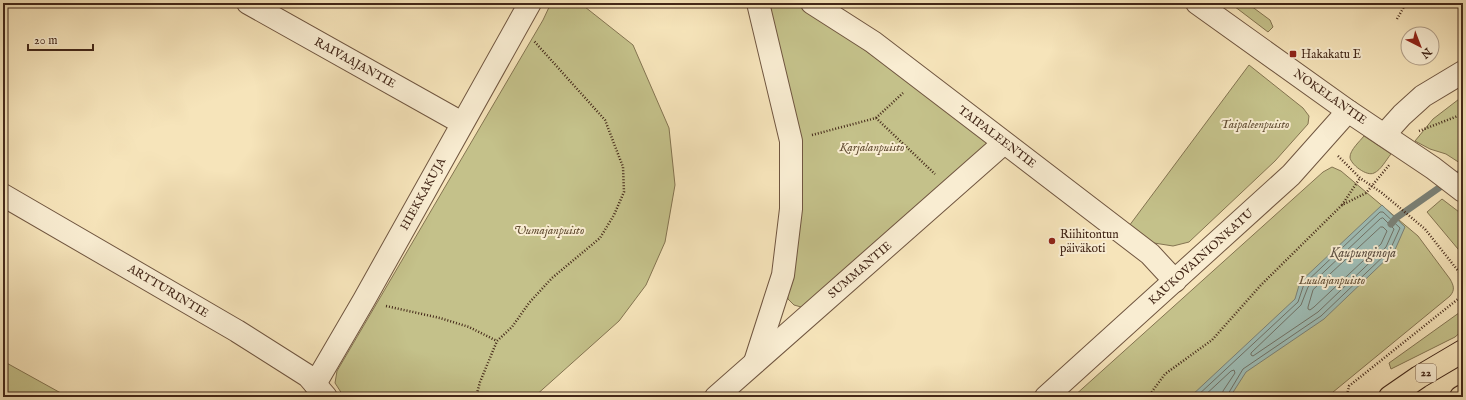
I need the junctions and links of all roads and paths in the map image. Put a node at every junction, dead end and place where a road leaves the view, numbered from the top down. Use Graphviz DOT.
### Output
graph roads {
  1 [pos="248,3"];
  2 [pos="530,3"];
  3 [pos="758,3"];
  4 [pos="812,3"];
  5 [pos="1197,3"];
  6 [pos="1405,5"];
  7 [pos="1398,19"];
  8 [pos="518,24"];
  9 [pos="1463,72"];
  10 [pos="919,77"];
  11 [pos="1348,111"];
  12 [pos="1463,114"];
  13 [pos="876,118"];
  14 [pos="462,123"];
  15 [pos="1413,134"];
  16 [pos="1384,135"];
  17 [pos="791,141"];
  18 [pos="1004,143"];
  19 [pos="1336,153"];
  20 [pos="1360,178"];
  21 [pos="1373,186"];
  22 [pos="952,189"];
  23 [pos="1463,191"];
  24 [pos="3,195"];
  25 [pos="1342,205"];
  26 [pos="1463,277"];
  27 [pos="1175,280"];
  28 [pos="1463,296"];
  29 [pos="364,300"];
  30 [pos="497,341"];
  31 [pos="1463,351"];
  32 [pos="756,362"];
  33 [pos="321,390"];
  34 [pos="1347,395"];
  35 [pos="476,397"];
  36 [pos="716,397"];
  37 [pos="1046,397"];
  38 [pos="1148,397"];
  39 [pos="1390,397"];
  1 -- 14 [label="street, RAIVAAJANTIE"];
  2 -- 8 [label="street, HIEKKAKUJA"];
  3 -- 17 [label="street"];
  4 -- 10 [label="street, TAIPALEENTIE"];
  5 -- 11 [label="street, NOKELANTIE"];
  6 -- 7 [label="path"];
  8 -- 14 [label="street, HIEKKAKUJA"];
  8 -- 30 [label="path"];
  9 -- 16 [label="street"];
  10 -- 13 [label="path"];
  10 -- 18 [label="street, TAIPALEENTIE"];
  11 -- 16 [label="street, NOKELANTIE"];
  11 -- 27 [label="street, KAUKOVAINIONKATU"];
  12 -- 15 [label="path"];
  13 -- 17 [label="path"];
  13 -- 22 [label="path"];
  14 -- 29 [label="street, HIEKKAKUJA"];
  16 -- 23 [label="street, NOKELANTIE"];
  17 -- 32 [label="street"];
  18 -- 22 [label="street, SUMMANTIE"];
  18 -- 27 [label="street, TAIPALEENTIE"];
  19 -- 20 [label="path"];
  20 -- 21 [label="path"];
  20 -- 25 [label="path"];
  21 -- 25 [label="path"];
  21 -- 26 [label="path"];
  22 -- 32 [label="street, SUMMANTIE"];
  24 -- 33 [label="street, ARTTURINTIE"];
  25 -- 38 [label="path"];
  27 -- 37 [label="street, KAUKOVAINIONKATU"];
  28 -- 34 [label="path"];
  29 -- 30 [label="path"];
  29 -- 33 [label="street, HIEKKAKUJA"];
  30 -- 35 [label="path"];
  31 -- 39 [label="highway, 22"];
  32 -- 36 [label="street, SUMMANTIE"];
}
